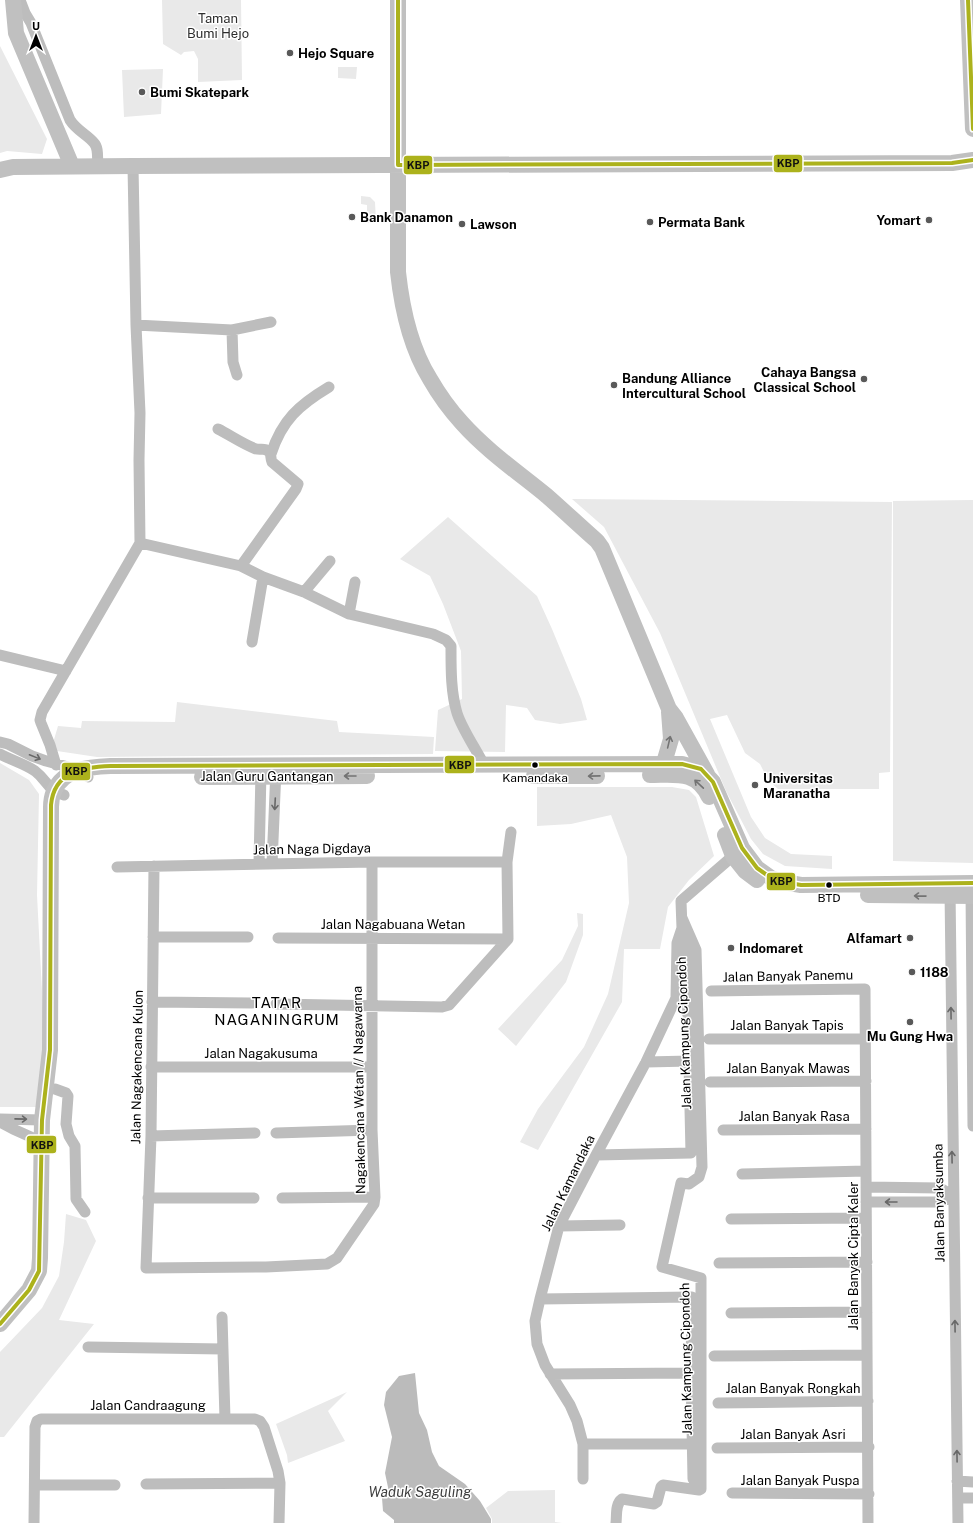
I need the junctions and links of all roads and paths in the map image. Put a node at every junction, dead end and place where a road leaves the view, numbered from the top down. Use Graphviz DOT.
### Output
graph roads {
  1 [pos="13,0"];
  2 [pos="20,0"];
  3 [pos="398,0"];
  4 [pos="968,0"];
  5 [pos="973,129"];
  6 [pos="973,160"];
  7 [pos="952,163"];
  8 [pos="398,165"];
  9 [pos="72,166"];
  10 [pos="98,166"];
  11 [pos="133,166"];
  12 [pos="0,170"];
  13 [pos="973,171"];
  14 [pos="271,322"];
  15 [pos="136,325"];
  16 [pos="232,330"];
  17 [pos="237,375"];
  18 [pos="329,387"];
  19 [pos="218,429"];
  20 [pos="271,454"];
  21 [pos="140,543"];
  22 [pos="330,561"];
  23 [pos="241,566"];
  24 [pos="263,577"];
  25 [pos="355,582"];
  26 [pos="304,592"];
  27 [pos="349,614"];
  28 [pos="252,642"];
  29 [pos="0,655"];
  30 [pos="66,671"];
  31 [pos="669,709"];
  32 [pos="0,742"];
  33 [pos="0,754"];
  34 [pos="56,765"];
  35 [pos="484,765"];
  36 [pos="662,769"];
  37 [pos="269,771"];
  38 [pos="84,774"];
  39 [pos="708,775"];
  40 [pos="59,793"];
  41 [pos="511,832"];
  42 [pos="737,852"];
  43 [pos="372,862"];
  44 [pos="507,862"];
  45 [pos="259,864"];
  46 [pos="272,864"];
  47 [pos="154,866"];
  48 [pos="117,867"];
  49 [pos="950,890"];
  50 [pos="972,890"];
  51 [pos="682,923"];
  52 [pos="153,937"];
  53 [pos="248,938"];
  54 [pos="278,938"];
  55 [pos="372,938"];
  56 [pos="508,939"];
  57 [pos="687,975"];
  58 [pos="865,989"];
  59 [pos="711,991"];
  60 [pos="676,998"];
  61 [pos="152,1002"];
  62 [pos="252,1003"];
  63 [pos="276,1004"];
  64 [pos="372,1005"];
  65 [pos="709,1039"];
  66 [pos="866,1039"];
  67 [pos="690,1061"];
  68 [pos="646,1062"];
  69 [pos="151,1067"];
  70 [pos="372,1067"];
  71 [pos="866,1081"];
  72 [pos="710,1082"];
  73 [pos="55,1089"];
  74 [pos="0,1120"];
  75 [pos="42,1120"];
  76 [pos="973,1126"];
  77 [pos="866,1129"];
  78 [pos="372,1130"];
  79 [pos="723,1130"];
  80 [pos="255,1133"];
  81 [pos="276,1133"];
  82 [pos="151,1136"];
  83 [pos="42,1142"];
  84 [pos="596,1155"];
  85 [pos="866,1171"];
  86 [pos="742,1174"];
  87 [pos="866,1187"];
  88 [pos="953,1196"];
  89 [pos="375,1197"];
  90 [pos="148,1198"];
  91 [pos="254,1198"];
  92 [pos="282,1198"];
  93 [pos="866,1202"];
  94 [pos="86,1212"];
  95 [pos="866,1218"];
  96 [pos="731,1219"];
  97 [pos="620,1225"];
  98 [pos="560,1226"];
  99 [pos="720,1262"];
  100 [pos="867,1262"];
  101 [pos="146,1268"];
  102 [pos="540,1299"];
  103 [pos="731,1312"];
  104 [pos="867,1312"];
  105 [pos="222,1317"];
  106 [pos="0,1324"];
  107 [pos="0,1335"];
  108 [pos="88,1347"];
  109 [pos="223,1349"];
  110 [pos="867,1355"];
  111 [pos="714,1356"];
  112 [pos="691,1373"];
  113 [pos="550,1374"];
  114 [pos="868,1402"];
  115 [pos="718,1403"];
  116 [pos="225,1419"];
  117 [pos="583,1444"];
  118 [pos="692,1444"];
  119 [pos="869,1447"];
  120 [pos="717,1448"];
  121 [pos="583,1479"];
  122 [pos="693,1480"];
  123 [pos="957,1481"];
  124 [pos="973,1482"];
  125 [pos="280,1483"];
  126 [pos="146,1484"];
  127 [pos="35,1485"];
  128 [pos="115,1485"];
  129 [pos="732,1494"];
  130 [pos="868,1494"];
  131 [pos="958,1498"];
  132 [pos="973,1498"];
  133 [pos="34,1523"];
  134 [pos="279,1523"];
  135 [pos="616,1523"];
  136 [pos="868,1523"];
  137 [pos="958,1523"];
  1 -- 9 [label="street"];
  2 -- 10 [label="street"];
  3 -- 8 [label="street"];
  4 -- 5 [label="street"];
  6 -- 7 [label="street"];
  7 -- 8 [label="street"];
  7 -- 13 [label="street"];
  8 -- 11 [label="street"];
  8 -- 31 [label="street"];
  9 -- 10 [label="street"];
  9 -- 12 [label="street"];
  10 -- 11 [label="street"];
  11 -- 15 [label="street"];
  14 -- 16 [label="street"];
  15 -- 16 [label="street"];
  15 -- 21 [label="street"];
  16 -- 17 [label="street"];
  18 -- 20 [label="street"];
  19 -- 20 [label="street"];
  20 -- 23 [label="street"];
  21 -- 23 [label="street"];
  21 -- 30 [label="street"];
  22 -- 26 [label="street"];
  23 -- 24 [label="street"];
  24 -- 26 [label="street"];
  24 -- 28 [label="street"];
  25 -- 27 [label="street"];
  26 -- 27 [label="street"];
  27 -- 35 [label="street"];
  29 -- 30 [label="street"];
  30 -- 34 [label="street"];
  36 -- 31 [label="street, one-way"];
  31 -- 39 [label="street"];
  32 -- 34 [label="street, one-way"];
  33 -- 40 [label="street"];
  34 -- 38 [label="street"];
  35 -- 36 [label="street, Jalan Guru Gantangan"];
  35 -- 37 [label="street, Jalan Guru Gantangan"];
  36 -- 37 [label="street, Jalan Guru Gantangan, one-way"];
  36 -- 39 [label="street, Jalan Guru Gantangan"];
  42 -- 36 [label="street, Jalan Guru Gantangan, one-way"];
  37 -- 38 [label="street, Jalan Guru Gantangan"];
  37 -- 45 [label="street"];
  37 -- 46 [label="street, one-way"];
  38 -- 40 [label="street, Jalan Guru Gantangan"];
  39 -- 42 [label="street, Jalan Guru Gantangan"];
  40 -- 73 [label="street, Jalan Guru Gantangan"];
  40 -- 75 [label="street"];
  41 -- 44 [label="street"];
  42 -- 49 [label="street, Jalan Guru Gantangan"];
  42 -- 51 [label="street, Jalan Kamandaka"];
  43 -- 44 [label="street, Jalan Naga Digdaya"];
  43 -- 46 [label="street, Jalan Naga Digdaya"];
  43 -- 55 [label="street, Nagakencana Wétan // Nagawarna"];
  44 -- 56 [label="street"];
  45 -- 46 [label="street, Jalan Naga Digdaya"];
  45 -- 47 [label="street, Jalan Naga Digdaya"];
  47 -- 48 [label="street, Jalan Naga Digdaya"];
  47 -- 52 [label="street, Jalan Nagakencana Kulon"];
  49 -- 50 [label="street, Jalan Guru Gantangan"];
  88 -- 49 [label="street, Jalan Banyaksumba, one-way"];
  50 -- 76 [label="street"];
  51 -- 57 [label="street, Jalan Kamandaka"];
  51 -- 60 [label="street, Jalan Kamandaka"];
  51 -- 135 [label="street, Jalan Kampung Cipondoh"];
  52 -- 53 [label="street"];
  52 -- 61 [label="street, Jalan Nagakencana Kulon"];
  54 -- 55 [label="street, Jalan Nagabuana Wetan"];
  55 -- 56 [label="street, Jalan Nagabuana Wetan"];
  55 -- 64 [label="street, Nagakencana Wétan // Nagawarna"];
  56 -- 64 [label="street"];
  57 -- 60 [label="street, Jalan Kamandaka"];
  57 -- 67 [label="street"];
  58 -- 59 [label="street, Jalan Banyak Panemu"];
  58 -- 66 [label="street, Jalan Banyak Cipta Kaler"];
  60 -- 68 [label="street, Jalan Kamandaka"];
  61 -- 62 [label="street"];
  61 -- 69 [label="street, Jalan Nagakencana Kulon"];
  63 -- 64 [label="street"];
  64 -- 70 [label="street, Nagakencana Wétan // Nagawarna"];
  65 -- 66 [label="street, Jalan Banyak Tapis"];
  66 -- 71 [label="street, Jalan Banyak Cipta Kaler"];
  67 -- 68 [label="street"];
  67 -- 84 [label="street"];
  68 -- 84 [label="street, Jalan Kamandaka"];
  69 -- 70 [label="street, Jalan Nagakusuma"];
  69 -- 82 [label="street, Jalan Nagakencana Kulon"];
  70 -- 78 [label="street, Nagakencana Wétan // Nagawarna"];
  71 -- 72 [label="street, Jalan Banyak Mawas"];
  71 -- 77 [label="street, Jalan Banyak Cipta Kaler"];
  73 -- 94 [label="street"];
  73 -- 107 [label="street, Jalan Guru Gantangan"];
  74 -- 75 [label="street, one-way"];
  74 -- 83 [label="street"];
  75 -- 83 [label="street"];
  77 -- 79 [label="street, Jalan Banyak Rasa"];
  77 -- 85 [label="street, Jalan Banyak Cipta Kaler"];
  78 -- 81 [label="street"];
  78 -- 89 [label="street, Nagakencana Wétan // Nagawarna"];
  80 -- 82 [label="street"];
  82 -- 90 [label="street, Jalan Nagakencana Kulon"];
  83 -- 106 [label="street"];
  84 -- 98 [label="street, Jalan Kamandaka"];
  85 -- 86 [label="street"];
  85 -- 87 [label="street, Jalan Banyak Cipta Kaler"];
  87 -- 88 [label="street"];
  87 -- 93 [label="street, Jalan Banyak Cipta Kaler"];
  88 -- 93 [label="street, one-way"];
  123 -- 88 [label="street, Jalan Banyaksumba, one-way"];
  89 -- 92 [label="street"];
  89 -- 101 [label="street, Nagakencana Wétan // Nagawarna"];
  90 -- 91 [label="street"];
  90 -- 101 [label="street, Jalan Nagakencana Kulon"];
  93 -- 95 [label="street, Jalan Banyak Cipta Kaler"];
  95 -- 96 [label="street"];
  95 -- 100 [label="street, Jalan Banyak Cipta Kaler"];
  97 -- 98 [label="street"];
  98 -- 102 [label="street, Jalan Kamandaka"];
  99 -- 100 [label="street"];
  100 -- 104 [label="street, Jalan Banyak Cipta Kaler"];
  102 -- 112 [label="street"];
  102 -- 113 [label="street, Jalan Kamandaka"];
  103 -- 104 [label="street"];
  104 -- 110 [label="street, Jalan Banyak Cipta Kaler"];
  105 -- 109 [label="street"];
  108 -- 109 [label="street"];
  109 -- 116 [label="street"];
  110 -- 111 [label="street"];
  110 -- 114 [label="street, Jalan Banyak Cipta Kaler"];
  112 -- 113 [label="street"];
  112 -- 118 [label="street"];
  113 -- 117 [label="street, Jalan Kamandaka"];
  114 -- 115 [label="street, Jalan Banyak Rongkah"];
  114 -- 119 [label="street, Jalan Banyak Cipta Kaler"];
  116 -- 125 [label="street, Jalan Candraagung"];
  116 -- 127 [label="street, Jalan Candraagung"];
  117 -- 118 [label="street"];
  117 -- 121 [label="street, Jalan Kamandaka"];
  118 -- 122 [label="street"];
  119 -- 120 [label="street, Jalan Banyak Asri"];
  119 -- 130 [label="street, Jalan Banyak Cipta Kaler"];
  123 -- 124 [label="street"];
  123 -- 131 [label="street, Jalan Banyaksumba"];
  125 -- 126 [label="street"];
  125 -- 134 [label="street"];
  127 -- 128 [label="street"];
  127 -- 133 [label="street"];
  129 -- 130 [label="street, Jalan Banyak Puspa"];
  130 -- 136 [label="street, Jalan Banyak Cipta Kaler"];
  131 -- 132 [label="street"];
  131 -- 137 [label="street, Jalan Banyaksumba"];
}
